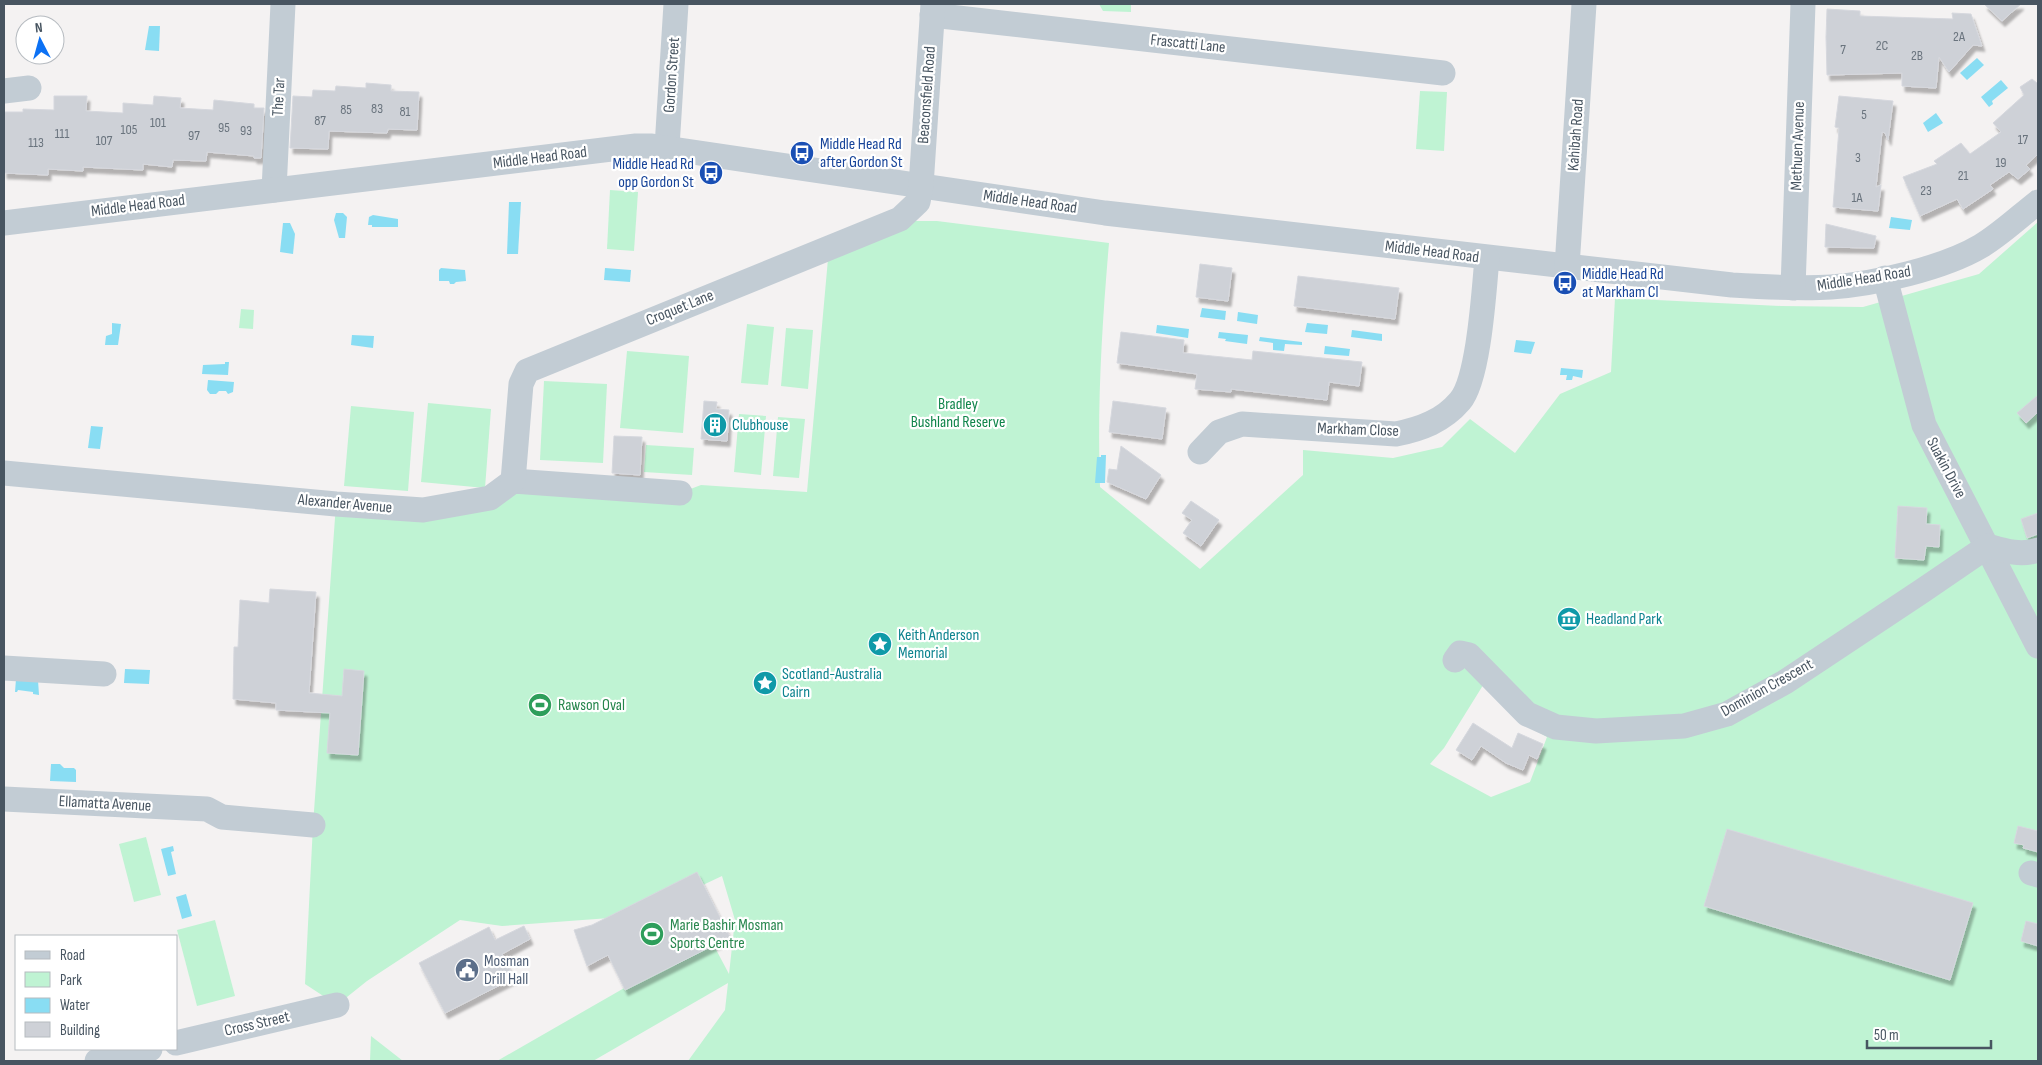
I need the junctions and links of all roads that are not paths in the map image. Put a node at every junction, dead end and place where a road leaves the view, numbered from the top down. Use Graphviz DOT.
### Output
graph roads {
  1 [pos="284,4"];
  2 [pos="676,4"];
  3 [pos="1584,4"];
  4 [pos="1803,4"];
  5 [pos="933,10"];
  6 [pos="1443,73"];
  7 [pos="29,88"];
  8 [pos="4,91"];
  9 [pos="667,147"];
  10 [pos="921,186"];
  11 [pos="274,190"];
  12 [pos="2038,202"];
  13 [pos="4,223"];
  14 [pos="1487,258"];
  15 [pos="1567,267"];
  16 [pos="1885,278"];
  17 [pos="1793,288"];
  18 [pos="1200,452"];
  19 [pos="4,474"];
  20 [pos="513,481"];
  21 [pos="680,493"];
  22 [pos="1988,546"];
  23 [pos="2038,550"];
  24 [pos="2038,646"];
  25 [pos="1455,660"];
  26 [pos="4,668"];
  27 [pos="104,674"];
  28 [pos="4,799"];
  29 [pos="313,825"];
  30 [pos="337,1005"];
  31 [pos="178,1043"];
  32 [pos="146,1050"];
  33 [pos="97,1061"];
  1 -- 11 [label="street, The Tar"];
  2 -- 9 [label="street, Gordon Street"];
  3 -- 15 [label="street, Kahibah Road"];
  4 -- 17 [label="street, Methuen Avenue"];
  5 -- 6 [label="street, Frascatti Lane"];
  5 -- 10 [label="street, Beaconsfield Road"];
  7 -- 8 [label="street"];
  9 -- 10 [label="street, Middle Head Road"];
  9 -- 11 [label="street, Middle Head Road"];
  10 -- 14 [label="street, Middle Head Road"];
  10 -- 20 [label="street, Croquet Lane"];
  11 -- 13 [label="street, Middle Head Road"];
  12 -- 16 [label="street, Middle Head Road"];
  14 -- 15 [label="street, Middle Head Road"];
  14 -- 18 [label="street, Markham Close"];
  15 -- 17 [label="street, Middle Head Road"];
  16 -- 17 [label="street, Middle Head Road"];
  16 -- 22 [label="street, Suakin Drive"];
  19 -- 20 [label="street, Alexander Avenue"];
  20 -- 21 [label="street"];
  22 -- 23 [label="street"];
  22 -- 24 [label="street, Suakin Drive"];
  22 -- 25 [label="street, Dominion Crescent"];
  26 -- 27 [label="street"];
  28 -- 29 [label="street, Ellamatta Avenue"];
  30 -- 31 [label="street, Cross Street"];
  32 -- 33 [label="street"];
}
